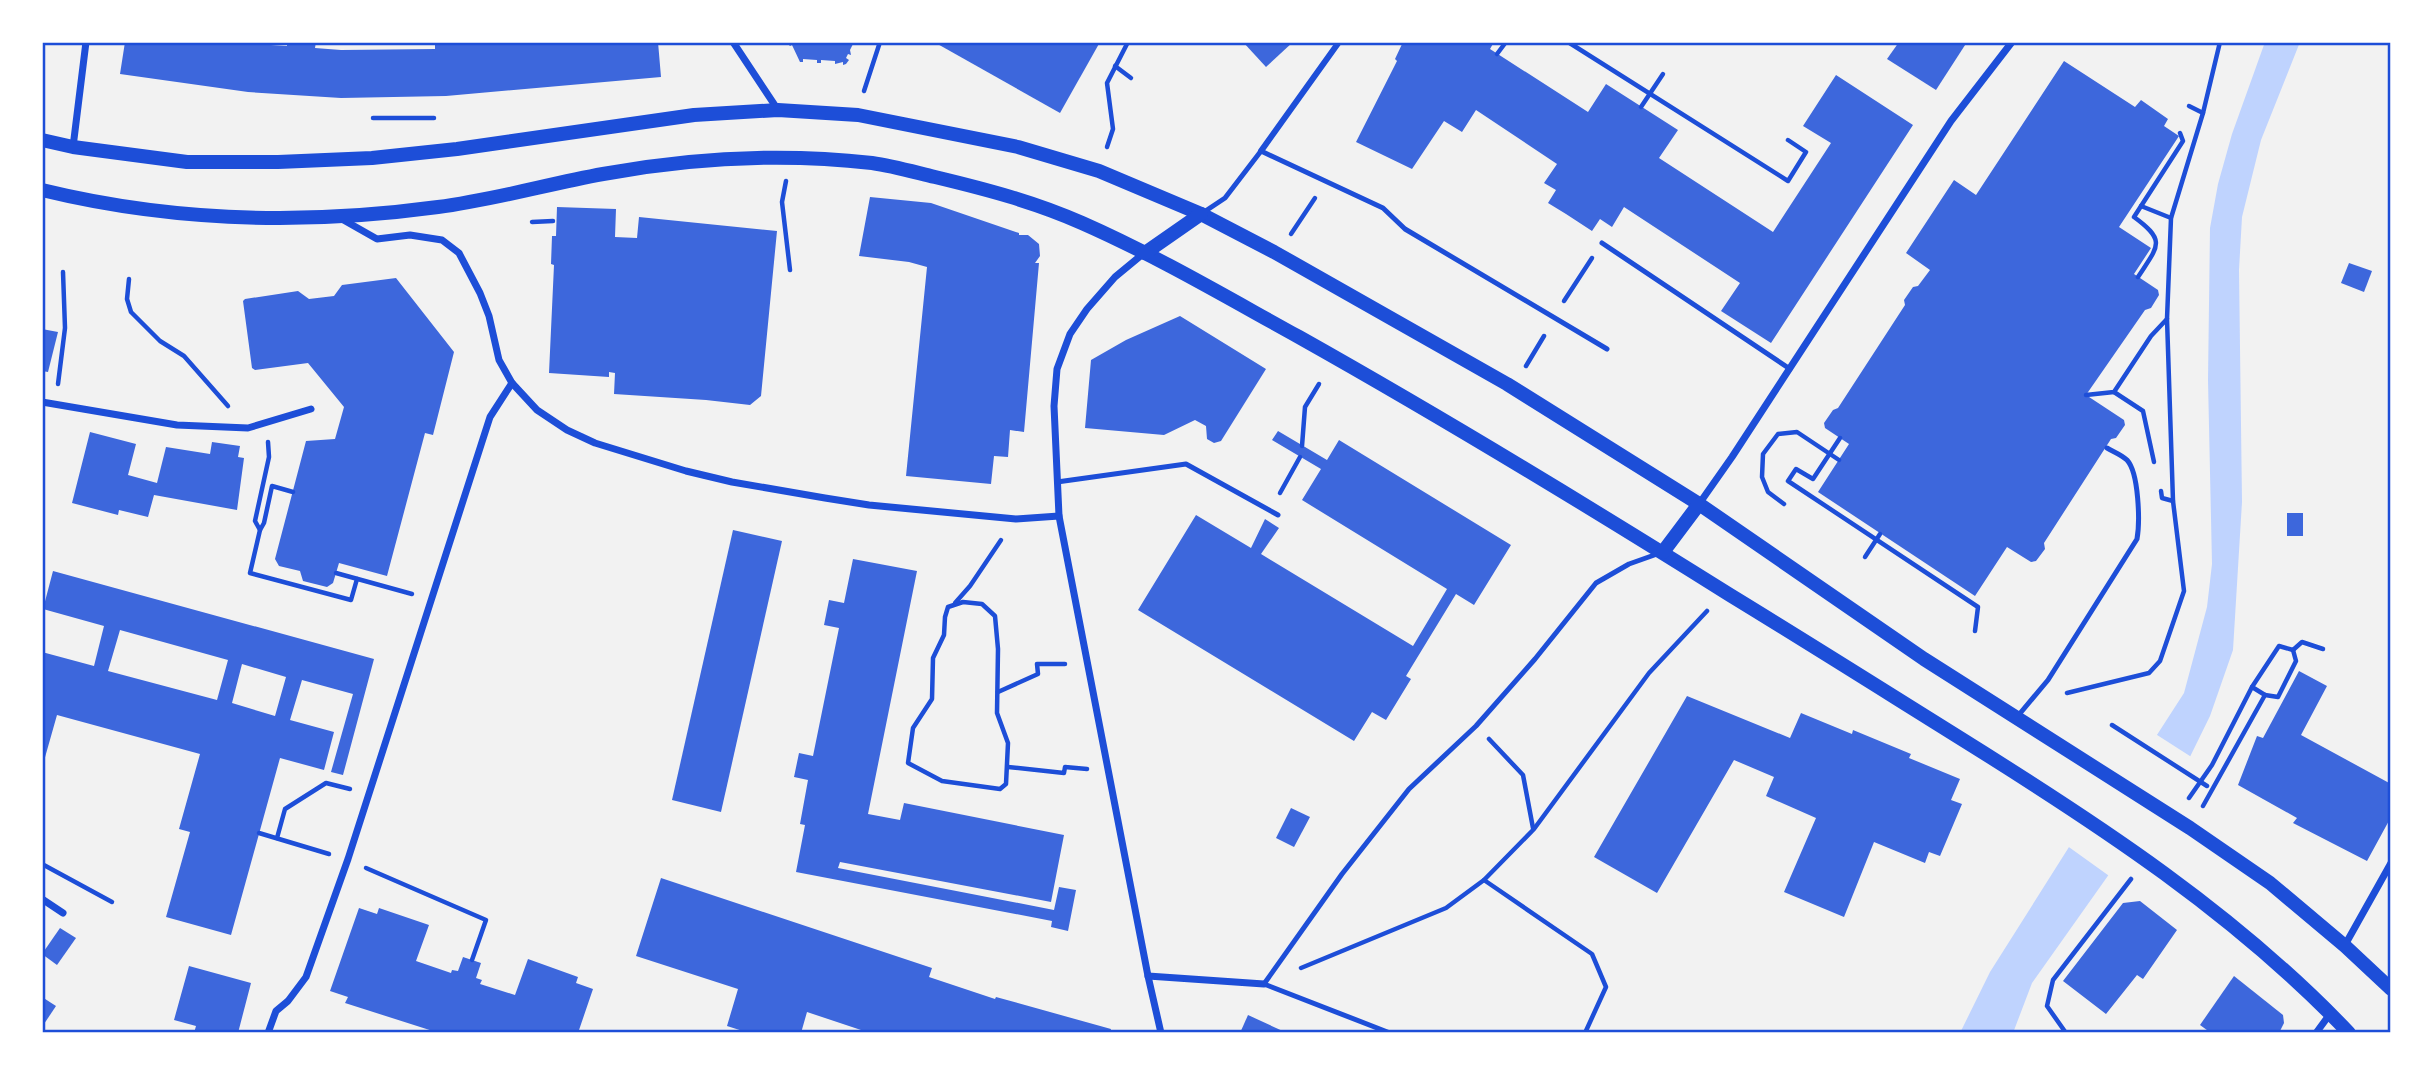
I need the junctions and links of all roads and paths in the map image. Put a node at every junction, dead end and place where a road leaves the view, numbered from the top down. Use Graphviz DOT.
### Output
graph roads {
  1 [pos="86,42"];
  2 [pos="733,42"];
  3 [pos="880,42"];
  4 [pos="1128,42"];
  5 [pos="1339,42"];
  6 [pos="1506,42"];
  7 [pos="1568,42"];
  8 [pos="2012,42"];
  9 [pos="2220,42"];
  10 [pos="1497,54"];
  11 [pos="1115,66"];
  12 [pos="1664,74"];
  13 [pos="1131,78"];
  14 [pos="1650,95"];
  15 [pos="2189,106"];
  16 [pos="1641,107"];
  17 [pos="778,110"];
  18 [pos="2203,113"];
  19 [pos="858,115"];
  20 [pos="373,118"];
  21 [pos="434,118"];
  22 [pos="2180,133"];
  23 [pos="42,140"];
  24 [pos="1788,140"];
  25 [pos="73,147"];
  26 [pos="1107,147"];
  27 [pos="1261,151"];
  28 [pos="786,181"];
  29 [pos="1327,181"];
  30 [pos="42,190"];
  31 [pos="2141,206"];
  32 [pos="1201,214"];
  33 [pos="340,219"];
  34 [pos="2171,219"];
  35 [pos="553,221"];
  36 [pos="532,222"];
  37 [pos="1291,234"];
  38 [pos="1602,243"];
  39 [pos="1145,253"];
  40 [pos="790,270"];
  41 [pos="63,272"];
  42 [pos="2138,277"];
  43 [pos="129,279"];
  44 [pos="2167,319"];
  45 [pos="1606,349"];
  46 [pos="1790,369"];
  47 [pos="512,383"];
  48 [pos="1319,384"];
  49 [pos="2114,392"];
  50 [pos="2086,395"];
  51 [pos="42,402"];
  52 [pos="55,405"];
  53 [pos="311,409"];
  54 [pos="248,428"];
  55 [pos="1840,438"];
  56 [pos="1302,446"];
  57 [pos="2107,448"];
  58 [pos="1830,454"];
  59 [pos="1300,457"];
  60 [pos="1839,460"];
  61 [pos="2157,473"];
  62 [pos="1057,482"];
  63 [pos="2159,485"];
  64 [pos="293,492"];
  65 [pos="2173,501"];
  66 [pos="1784,503"];
  67 [pos="1699,504"];
  68 [pos="1278,514"];
  69 [pos="1059,516"];
  70 [pos="1016,519"];
  71 [pos="260,530"];
  72 [pos="1880,534"];
  73 [pos="1876,540"];
  74 [pos="1663,552"];
  75 [pos="1865,557"];
  76 [pos="336,573"];
  77 [pos="357,579"];
  78 [pos="431,600"];
  79 [pos="954,605"];
  80 [pos="1708,610"];
  81 [pos="1975,631"];
  82 [pos="2323,649"];
  83 [pos="1087,664"];
  84 [pos="2252,687"];
  85 [pos="998,692"];
  86 [pos="2067,693"];
  87 [pos="2265,695"];
  88 [pos="2016,718"];
  89 [pos="2112,724"];
  90 [pos="1476,726"];
  91 [pos="1008,767"];
  92 [pos="1065,767"];
  93 [pos="2207,786"];
  94 [pos="368,794"];
  95 [pos="2185,826"];
  96 [pos="1534,829"];
  97 [pos="259,833"];
  98 [pos="277,838"];
  99 [pos="348,859"];
  100 [pos="42,863"];
  101 [pos="2391,863"];
  102 [pos="1484,880"];
  103 [pos="42,899"];
  104 [pos="112,902"];
  105 [pos="63,913"];
  106 [pos="2345,946"];
  107 [pos="472,960"];
  108 [pos="2057,975"];
  109 [pos="1148,976"];
  110 [pos="1264,984"];
  111 [pos="2391,989"];
  112 [pos="2330,1013"];
  113 [pos="268,1033"];
  114 [pos="1161,1033"];
  115 [pos="1390,1033"];
  116 [pos="1585,1033"];
  117 [pos="2066,1033"];
  118 [pos="2315,1033"];
  119 [pos="2349,1033"];
  1 -- 25 [label="street"];
  2 -- 17 [label="street"];
  3 -- 19 [label="path"];
  4 -- 11 [label="path"];
  5 -- 27 [label="street"];
  6 -- 10 [label="path"];
  7 -- 14 [label="path"];
  8 -- 46 [label="street"];
  9 -- 18 [label="path"];
  11 -- 13 [label="path"];
  11 -- 26 [label="path"];
  12 -- 14 [label="path"];
  14 -- 16 [label="path"];
  14 -- 24 [label="path"];
  15 -- 18 [label="path"];
  17 -- 19 [label="main road"];
  17 -- 25 [label="main road"];
  18 -- 34 [label="path"];
  19 -- 32 [label="main road"];
  20 -- 21 [label="path"];
  22 -- 31 [label="path"];
  23 -- 25 [label="main road"];
  27 -- 29 [label="lane"];
  27 -- 32 [label="lane"];
  28 -- 40 [label="path"];
  29 -- 37 [label="path"];
  29 -- 45 [label="lane"];
  30 -- 33 [label="main road"];
  31 -- 34 [label="path"];
  31 -- 42 [label="path"];
  32 -- 39 [label="main road"];
  32 -- 67 [label="main road"];
  33 -- 39 [label="main road"];
  33 -- 47 [label="street"];
  34 -- 44 [label="path"];
  35 -- 36 [label="path"];
  38 -- 46 [label="lane"];
  39 -- 62 [label="street"];
  39 -- 74 [label="main road"];
  41 -- 52 [label="path"];
  43 -- 54 [label="path"];
  44 -- 49 [label="path"];
  44 -- 65 [label="path"];
  46 -- 67 [label="street"];
  47 -- 70 [label="street"];
  47 -- 78 [label="street"];
  48 -- 56 [label="path"];
  49 -- 50 [label="path"];
  49 -- 61 [label="path"];
  51 -- 52 [label="street"];
  52 -- 54 [label="street"];
  53 -- 54 [label="street"];
  54 -- 71 [label="path"];
  55 -- 58 [label="path"];
  57 -- 88 [label="lane"];
  58 -- 60 [label="path"];
  58 -- 66 [label="path"];
  58 -- 73 [label="path"];
  59 -- 68 [label="path"];
  62 -- 68 [label="lane"];
  62 -- 69 [label="street"];
  63 -- 65 [label="path"];
  64 -- 71 [label="path"];
  65 -- 86 [label="path"];
  67 -- 74 [label="main road"];
  67 -- 88 [label="main road"];
  69 -- 70 [label="street"];
  69 -- 83 [label="street"];
  70 -- 79 [label="path"];
  71 -- 77 [label="path"];
  72 -- 73 [label="path"];
  73 -- 75 [label="path"];
  73 -- 81 [label="path"];
  74 -- 90 [label="lane"];
  74 -- 112 [label="main road"];
  76 -- 77 [label="path"];
  77 -- 78 [label="path"];
  78 -- 94 [label="street"];
  79 -- 85 [label="path"];
  79 -- 91 [label="path"];
  80 -- 96 [label="path"];
  82 -- 87 [label="path"];
  83 -- 85 [label="path"];
  83 -- 109 [label="street"];
  84 -- 87 [label="path"];
  85 -- 91 [label="path"];
  87 -- 95 [label="path"];
  88 -- 95 [label="main road"];
  89 -- 93 [label="path"];
  90 -- 96 [label="path"];
  90 -- 110 [label="lane"];
  91 -- 92 [label="path"];
  94 -- 98 [label="path"];
  94 -- 99 [label="street"];
  95 -- 106 [label="main road"];
  96 -- 102 [label="path"];
  97 -- 98 [label="path"];
  98 -- 99 [label="path"];
  99 -- 107 [label="path"];
  99 -- 113 [label="street"];
  100 -- 104 [label="path"];
  101 -- 106 [label="street"];
  102 -- 110 [label="path"];
  102 -- 116 [label="path"];
  103 -- 105 [label="street"];
  106 -- 111 [label="main road"];
  108 -- 117 [label="path"];
  109 -- 110 [label="street"];
  109 -- 114 [label="street"];
  110 -- 115 [label="lane"];
  112 -- 118 [label="street"];
  112 -- 119 [label="main road"];
}
